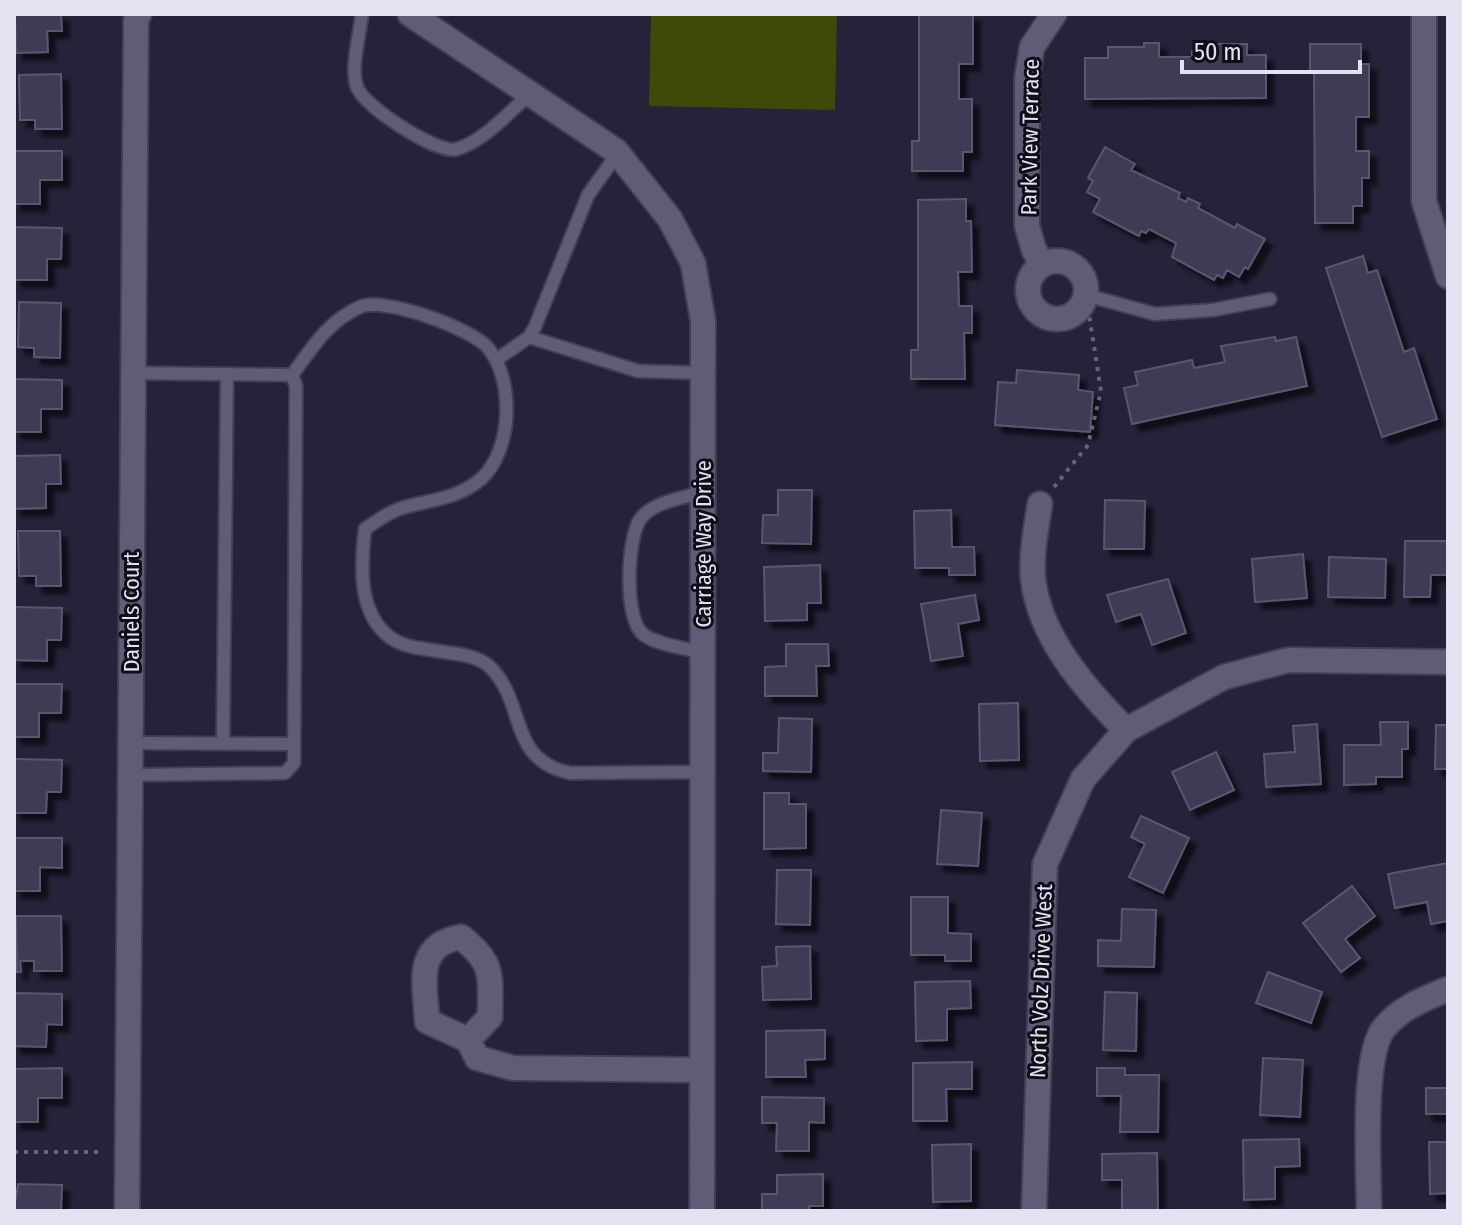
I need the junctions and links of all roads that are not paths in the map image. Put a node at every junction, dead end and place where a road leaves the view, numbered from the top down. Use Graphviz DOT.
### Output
graph roads {
  1 [pos="139,14"];
  2 [pos="362,14"];
  3 [pos="410,14"];
  4 [pos="1054,14"];
  5 [pos="1424,14"];
  6 [pos="530,94"];
  7 [pos="618,153"];
  8 [pos="1444,250"];
  9 [pos="1042,264"];
  10 [pos="1448,276"];
  11 [pos="1086,297"];
  12 [pos="1270,299"];
  13 [pos="529,337"];
  14 [pos="496,360"];
  15 [pos="133,373"];
  16 [pos="703,373"];
  17 [pos="227,374"];
  18 [pos="292,375"];
  19 [pos="703,492"];
  20 [pos="1040,504"];
  21 [pos="703,653"];
  22 [pos="1448,662"];
  23 [pos="1126,730"];
  24 [pos="131,743"];
  25 [pos="223,743"];
  26 [pos="294,744"];
  27 [pos="703,772"];
  28 [pos="130,775"];
  29 [pos="1448,989"];
  30 [pos="468,1040"];
  31 [pos="702,1070"];
  32 [pos="127,1211"];
  33 [pos="702,1211"];
  34 [pos="1034,1211"];
  35 [pos="1369,1211"];
  1 -- 15 [label="street, Daniels Court"];
  2 -- 6 [label="lane"];
  3 -- 6 [label="street, Carriage Way Drive"];
  4 -- 9 [label="street, Park View Terrace"];
  5 -- 8 [label="street"];
  6 -- 7 [label="street, Carriage Way Drive"];
  7 -- 13 [label="lane"];
  7 -- 16 [label="street, Carriage Way Drive"];
  8 -- 10 [label="street"];
  9 -- 11 [label="street"];
  9 -- 11 [label="street"];
  11 -- 12 [label="lane"];
  13 -- 14 [label="lane"];
  13 -- 16 [label="lane"];
  14 -- 18 [label="lane"];
  14 -- 27 [label="lane"];
  15 -- 17 [label="lane"];
  15 -- 24 [label="street, Daniels Court"];
  16 -- 19 [label="street, Carriage Way Drive"];
  17 -- 18 [label="lane"];
  17 -- 25 [label="lane"];
  18 -- 26 [label="lane"];
  19 -- 21 [label="street, Carriage Way Drive"];
  19 -- 21 [label="lane"];
  20 -- 23 [label="street"];
  21 -- 27 [label="street, Carriage Way Drive"];
  22 -- 23 [label="street, North Volz Drive West"];
  23 -- 34 [label="street, North Volz Drive West"];
  24 -- 25 [label="lane"];
  24 -- 28 [label="street, Daniels Court"];
  25 -- 26 [label="lane"];
  26 -- 28 [label="lane"];
  27 -- 31 [label="street, Carriage Way Drive"];
  28 -- 32 [label="street, Daniels Court"];
  29 -- 35 [label="street"];
  30 -- 31 [label="street"];
  31 -- 33 [label="street, Carriage Way Drive"];
}
